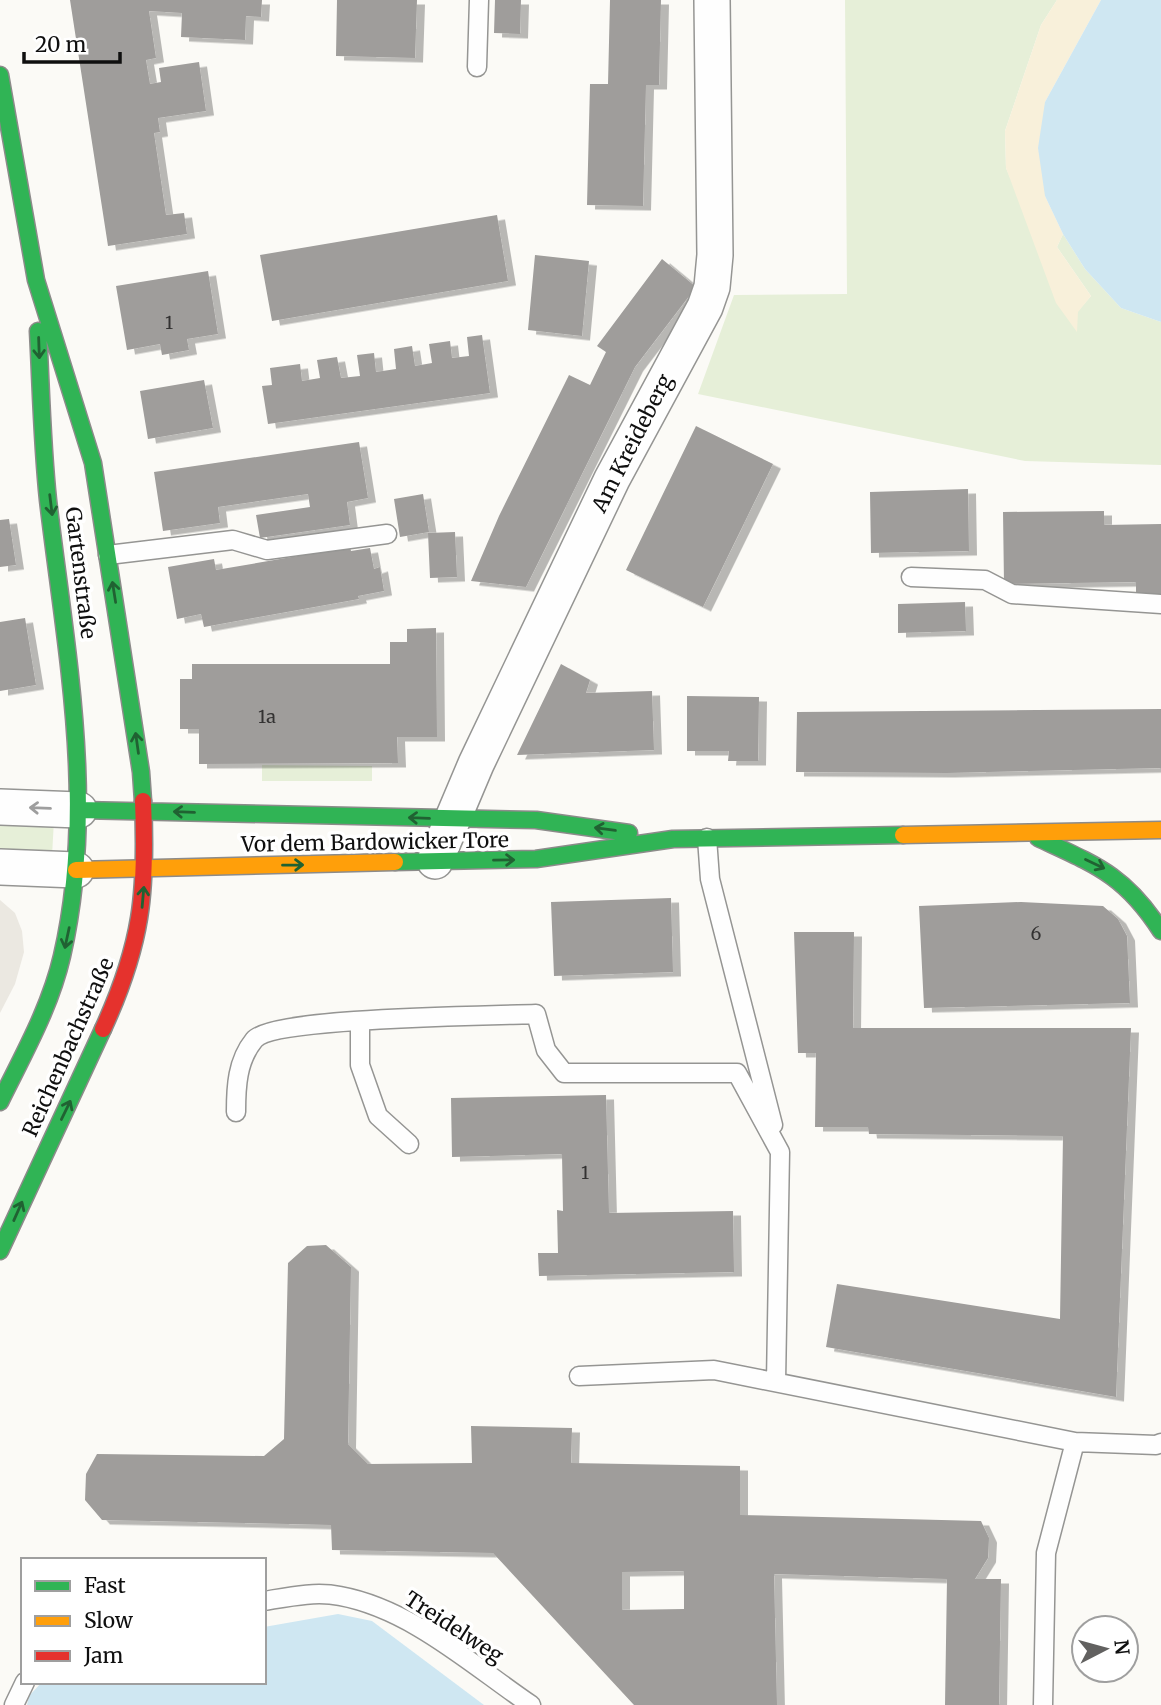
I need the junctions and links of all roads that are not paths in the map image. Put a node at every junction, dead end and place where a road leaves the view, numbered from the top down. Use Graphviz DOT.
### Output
graph roads {
  1 [pos="479,0"];
  2 [pos="712,0"];
  3 [pos="473,61"];
  4 [pos="0,75"];
  5 [pos="36,280"];
  6 [pos="387,534"];
  7 [pos="108,555"];
  8 [pos="911,578"];
  9 [pos="1161,604"];
  10 [pos="0,807"];
  11 [pos="79,810"];
  12 [pos="145,811"];
  13 [pos="453,819"];
  14 [pos="1161,830"];
  15 [pos="1035,834"];
  16 [pos="707,838"];
  17 [pos="673,839"];
  18 [pos="435,862"];
  19 [pos="0,867"];
  20 [pos="146,868"];
  21 [pos="76,870"];
  22 [pos="1161,931"];
  23 [pos="360,1021"];
  24 [pos="0,1102"];
  25 [pos="236,1112"];
  26 [pos="409,1144"];
  27 [pos="780,1152"];
  28 [pos="0,1251"];
  29 [pos="579,1376"];
  30 [pos="776,1382"];
  31 [pos="1075,1442"];
  32 [pos="1161,1443"];
  33 [pos="266,1601"];
  34 [pos="24,1684"];
  35 [pos="14,1705"];
  36 [pos="531,1705"];
  37 [pos="1043,1705"];
  1 -- 3 [label="lane"];
  2 -- 13 [label="street, Am Kreideberg"];
  4 -- 5 [label="main road, Gartenstraße"];
  5 -- 7 [label="main road, Gartenstraße"];
  5 -- 11 [label="main road, Gartenstraße, one-way"];
  6 -- 7 [label="lane"];
  12 -- 7 [label="main road, Gartenstraße, one-way"];
  8 -- 9 [label="lane"];
  11 -- 10 [label="street, one-way"];
  11 -- 12 [label="main road, Vor dem Bardowicker Tore"];
  11 -- 21 [label="main road, Gartenstraße"];
  13 -- 12 [label="main road, Vor dem Bardowicker Tore, one-way"];
  12 -- 20 [label="main road, Reichenbachstraße"];
  17 -- 13 [label="main road, Vor dem Bardowicker Tore, one-way"];
  13 -- 18 [label="street, Am Kreideberg"];
  14 -- 15 [label="main road, Vor dem Bardowicker Tore"];
  15 -- 16 [label="main road, Vor dem Bardowicker Tore"];
  15 -- 22 [label="main road, Vor dem Bardowicker Tore, one-way"];
  16 -- 17 [label="main road, Vor dem Bardowicker Tore"];
  16 -- 27 [label="lane"];
  18 -- 17 [label="main road, Vor dem Bardowicker Tore, one-way"];
  20 -- 18 [label="main road, Vor dem Bardowicker Tore, one-way"];
  19 -- 21 [label="street"];
  20 -- 21 [label="main road, Vor dem Bardowicker Tore"];
  28 -- 20 [label="main road, Reichenbachstraße, one-way"];
  21 -- 24 [label="main road, Reichenbachstraße, one-way"];
  23 -- 25 [label="lane"];
  23 -- 26 [label="lane"];
  23 -- 27 [label="lane"];
  27 -- 30 [label="lane"];
  29 -- 30 [label="lane"];
  30 -- 31 [label="lane"];
  31 -- 32 [label="lane"];
  31 -- 37 [label="lane"];
  33 -- 36 [label="lane, Treidelweg"];
  34 -- 35 [label="lane"];
}
